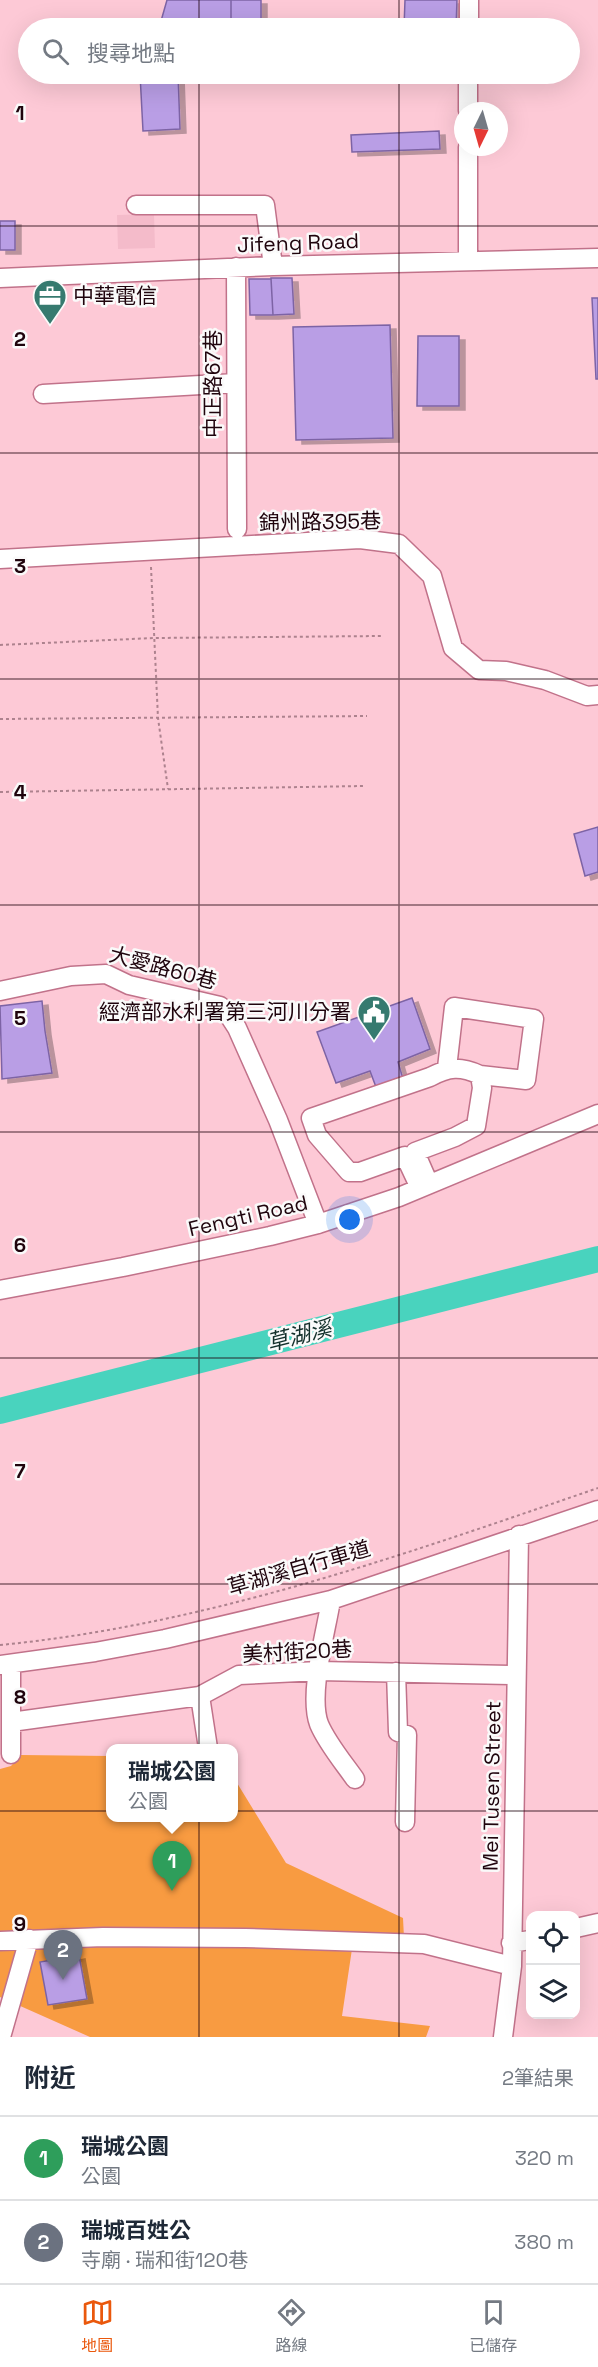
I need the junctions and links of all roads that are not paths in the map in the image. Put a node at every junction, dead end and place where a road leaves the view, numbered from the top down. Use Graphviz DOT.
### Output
graph roads {
  1 [pos="469,0"];
  2 [pos="469,18"];
  3 [pos="468,84"];
  4 [pos="468,102"];
  5 [pos="468,156"];
  6 [pos="136,205"];
  7 [pos="598,258"];
  8 [pos="468,261"];
  9 [pos="273,266"];
  10 [pos="236,267"];
  11 [pos="0,278"];
  12 [pos="236,383"];
  13 [pos="43,394"];
  14 [pos="237,529"];
  15 [pos="0,559"];
  16 [pos="598,695"];
  17 [pos="0,991"];
  18 [pos="447,1068"];
  19 [pos="480,1074"];
  20 [pos="598,1114"];
  21 [pos="425,1186"];
  22 [pos="318,1224"];
  23 [pos="0,1290"];
  24 [pos="598,1510"];
  25 [pos="519,1535"];
  26 [pos="331,1600"];
  27 [pos="6,1665"];
  28 [pos="318,1671"];
  29 [pos="396,1672"];
  30 [pos="516,1675"];
  31 [pos="200,1696"];
  32 [pos="11,1722"];
  33 [pos="207,1744"];
  34 [pos="11,1754"];
  35 [pos="355,1779"];
  36 [pos="405,1822"];
  37 [pos="598,1923"];
  38 [pos="580,1927"];
  39 [pos="28,1940"];
  40 [pos="0,1941"];
  41 [pos="526,1941"];
  42 [pos="511,1943"];
  43 [pos="512,1966"];
  44 [pos="1,2037"];
  45 [pos="503,2037"];
  1 -- 2 [label="street"];
  3 -- 4 [label="street"];
  5 -- 8 [label="street"];
  6 -- 9 [label="street"];
  7 -- 8 [label="street, Jifeng Road"];
  8 -- 9 [label="street, Jifeng Road"];
  9 -- 10 [label="street, Jifeng Road"];
  10 -- 11 [label="street, Jifeng Road"];
  10 -- 12 [label="street, 中正路67巷"];
  12 -- 13 [label="street"];
  12 -- 14 [label="street, 中正路67巷"];
  15 -- 16 [label="street, 錦州路395巷"];
  17 -- 22 [label="street, 大愛路60巷"];
  18 -- 19 [label="street"];
  18 -- 19 [label="street"];
  18 -- 21 [label="street"];
  19 -- 21 [label="street"];
  20 -- 21 [label="street, Fengti Road"];
  21 -- 22 [label="street, Fengti Road"];
  22 -- 23 [label="street, Fengti Road"];
  24 -- 25 [label="street"];
  25 -- 26 [label="street"];
  25 -- 30 [label="street, Mei Tusen Street"];
  26 -- 27 [label="street"];
  26 -- 28 [label="street"];
  27 -- 32 [label="street"];
  28 -- 29 [label="street, 美村街20巷"];
  28 -- 31 [label="street, 美村街20巷"];
  28 -- 35 [label="street"];
  29 -- 30 [label="street, 美村街20巷"];
  29 -- 36 [label="street"];
  30 -- 42 [label="street, Mei Tusen Street"];
  31 -- 32 [label="street, 美村街20巷"];
  31 -- 33 [label="street"];
  32 -- 34 [label="street"];
  37 -- 38 [label="street"];
  39 -- 40 [label="street"];
  39 -- 43 [label="street"];
  39 -- 44 [label="street"];
  41 -- 42 [label="street"];
  42 -- 43 [label="street, Mei Tusen Street"];
  43 -- 45 [label="street, Mei Tusen Street"];
}
